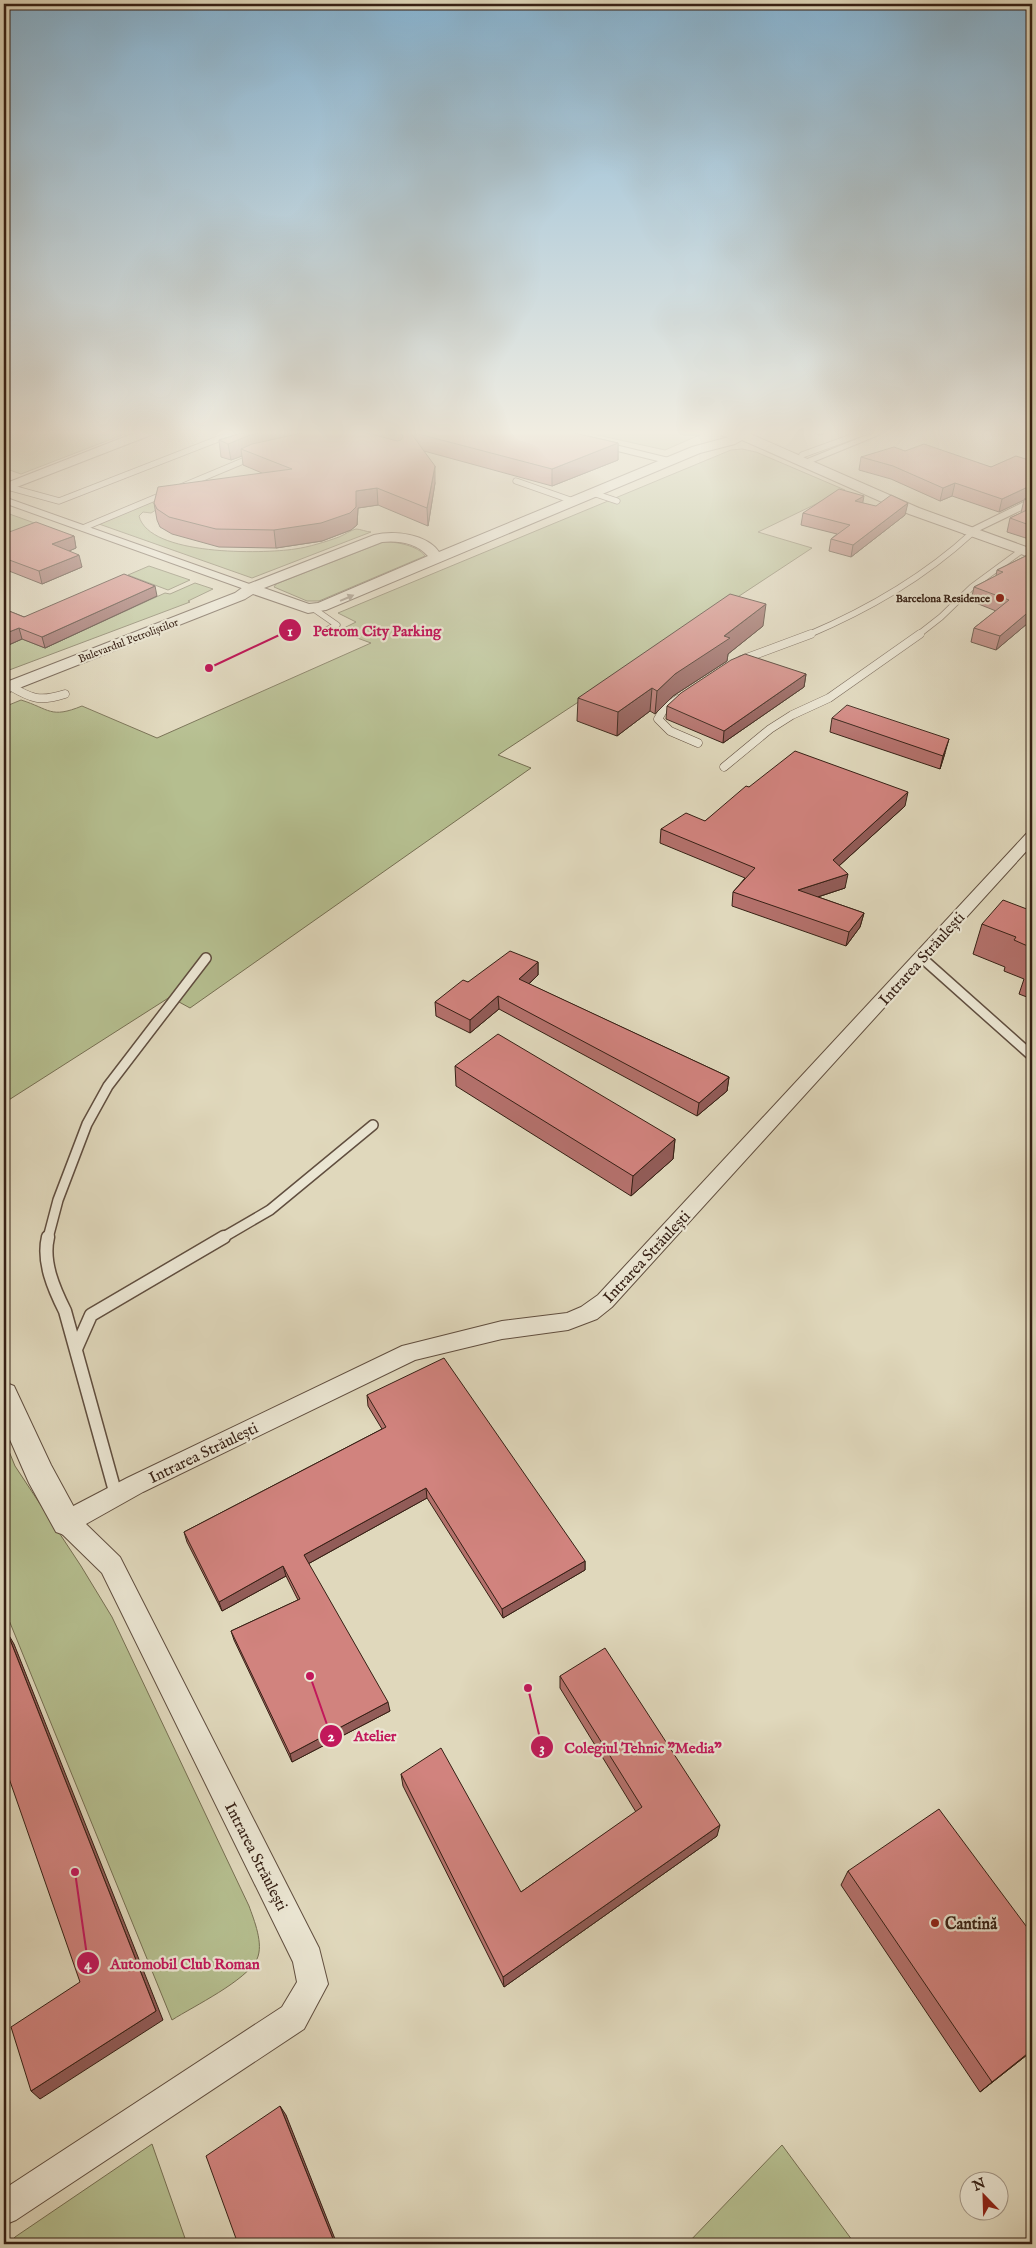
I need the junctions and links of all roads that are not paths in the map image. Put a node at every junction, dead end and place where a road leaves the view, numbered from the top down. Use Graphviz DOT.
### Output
graph roads {
  1 [pos="108,537"];
  2 [pos="486,537"];
  3 [pos="966,537"];
  4 [pos="981,537"];
  5 [pos="471,543"];
  6 [pos="421,545"];
  7 [pos="1027,553"];
  8 [pos="432,562"];
  9 [pos="251,588"];
  10 [pos="314,609"];
  11 [pos="321,633"];
  12 [pos="732,665"];
  13 [pos="7,687"];
  14 [pos="65,694"];
  15 [pos="686,694"];
  16 [pos="698,743"];
  17 [pos="724,767"];
  18 [pos="1032,836"];
  19 [pos="206,958"];
  20 [pos="922,958"];
  21 [pos="1032,1056"];
  22 [pos="373,1125"];
  23 [pos="76,1349"];
  24 [pos="4,1394"];
  25 [pos="116,1495"];
  26 [pos="67,1522"];
  27 [pos="4,2208"];
  1 -- 9 [label="street"];
  2 -- 5 [label="street, Bulevardul Petroliștilor"];
  3 -- 12 [label="lane"];
  4 -- 7 [label="street"];
  5 -- 6 [label="street, Bulevardul Petroliștilor"];
  5 -- 8 [label="street, Bulevardul Petroliștilor"];
  6 -- 8 [label="street"];
  6 -- 9 [label="street, Bulevardul Petroliștilor"];
  7 -- 17 [label="lane"];
  10 -- 8 [label="street, Bulevardul Petroliștilor, one-way"];
  9 -- 10 [label="street"];
  9 -- 13 [label="street, Bulevardul Petroliștilor"];
  10 -- 11 [label="lane"];
  13 -- 14 [label="lane"];
  15 -- 16 [label="lane"];
  18 -- 20 [label="street, Intrarea Străulești"];
  19 -- 23 [label="lane"];
  20 -- 21 [label="lane"];
  20 -- 25 [label="street, Intrarea Străulești"];
  22 -- 23 [label="lane"];
  23 -- 25 [label="lane"];
  24 -- 26 [label="street"];
  25 -- 26 [label="street, Intrarea Străulești"];
  26 -- 27 [label="street, Intrarea Străulești"];
}
